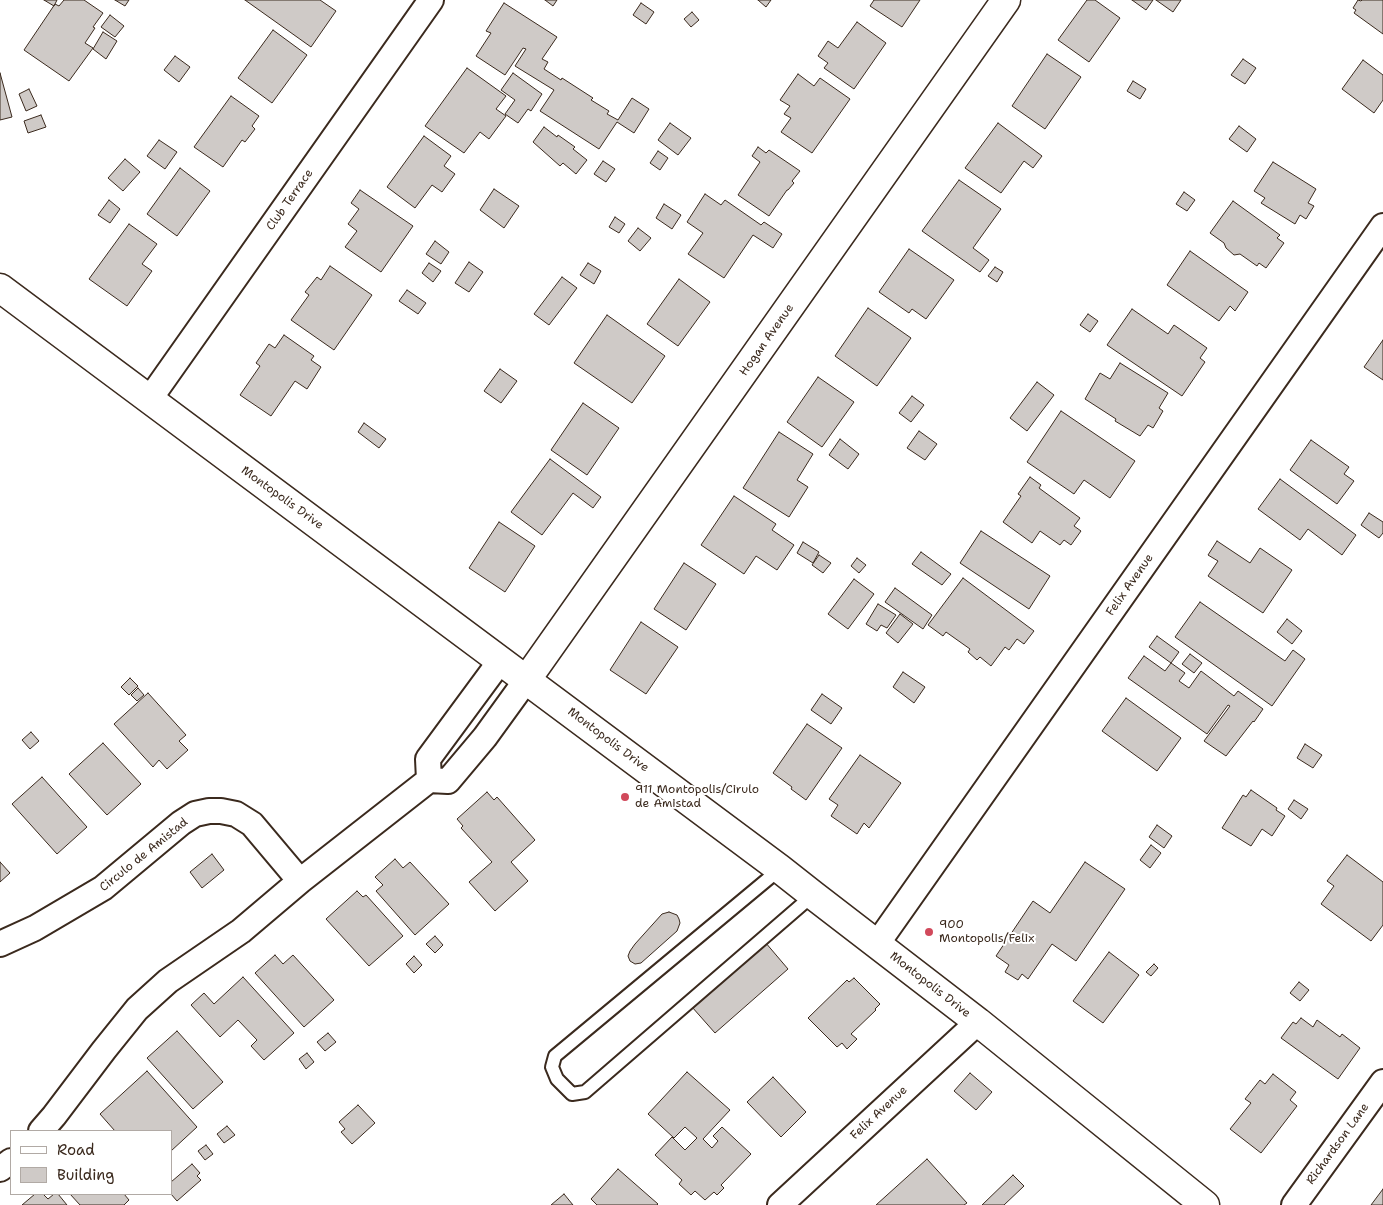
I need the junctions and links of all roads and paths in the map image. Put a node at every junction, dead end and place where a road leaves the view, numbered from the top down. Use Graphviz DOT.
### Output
graph roads {
  1 [pos="431,0"];
  2 [pos="1006,0"];
  3 [pos="1383,226"];
  4 [pos="0,288"];
  5 [pos="149,400"];
  6 [pos="501,660"];
  7 [pos="527,679"];
  8 [pos="429,780"];
  9 [pos="780,869"];
  10 [pos="300,881"];
  11 [pos="813,895"];
  12 [pos="0,944"];
  13 [pos="877,944"];
  14 [pos="978,1022"];
  15 [pos="1383,1082"];
  16 [pos="42,1130"];
  17 [pos="780,1205"];
  18 [pos="1205,1205"];
  19 [pos="1294,1205"];
  1 -- 5 [label="street, Club Terrace"];
  2 -- 7 [label="main road, Hogan Avenue"];
  3 -- 13 [label="street, Felix Avenue"];
  4 -- 5 [label="main road, Montopolis Drive"];
  5 -- 6 [label="main road, Montopolis Drive"];
  6 -- 7 [label="main road, Montopolis Drive"];
  6 -- 8 [label="street"];
  7 -- 8 [label="street"];
  7 -- 9 [label="main road, Montopolis Drive"];
  8 -- 10 [label="street"];
  9 -- 11 [label="main road, Montopolis Drive"];
  9 -- 11 [label="lane"];
  10 -- 12 [label="street, Circulo de Amistad"];
  10 -- 16 [label="street"];
  11 -- 13 [label="main road, Montopolis Drive"];
  13 -- 14 [label="main road, Montopolis Drive"];
  14 -- 17 [label="street, Felix Avenue"];
  14 -- 18 [label="main road, Montopolis Drive"];
  15 -- 19 [label="street, Richardson Lane"];
}
